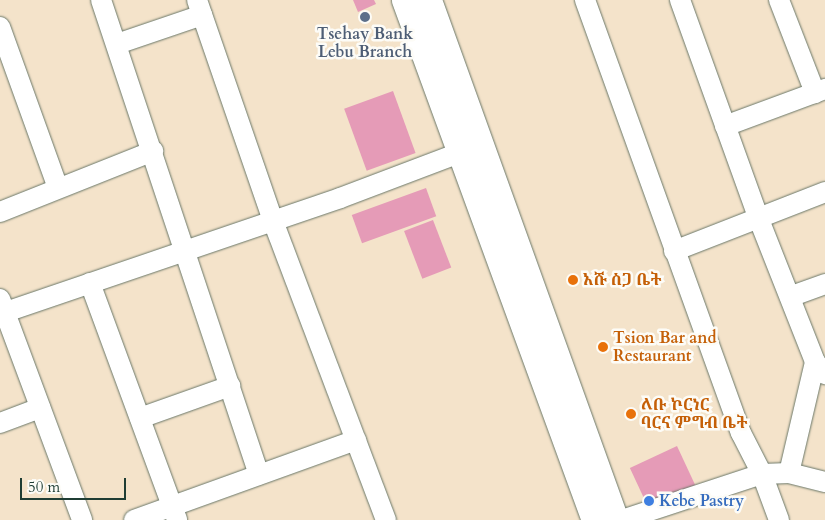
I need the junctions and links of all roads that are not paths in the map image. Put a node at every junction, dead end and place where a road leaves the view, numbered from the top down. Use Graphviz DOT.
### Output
graph roads {
  1 [pos="101,0"];
  2 [pos="404,0"];
  3 [pos="429,0"];
  4 [pos="585,0"];
  5 [pos="680,0"];
  6 [pos="779,0"];
  7 [pos="200,8"];
  8 [pos="0,27"];
  9 [pos="117,44"];
  10 [pos="820,91"];
  11 [pos="725,126"];
  12 [pos="471,148"];
  13 [pos="153,151"];
  14 [pos="58,188"];
  15 [pos="825,192"];
  16 [pos="0,212"];
  17 [pos="758,217"];
  18 [pos="273,221"];
  19 [pos="186,250"];
  20 [pos="674,251"];
  21 [pos="90,283"];
  22 [pos="825,284"];
  23 [pos="792,296"];
  24 [pos="2,308"];
  25 [pos="820,368"];
  26 [pos="230,386"];
  27 [pos="40,408"];
  28 [pos="140,418"];
  29 [pos="0,424"];
  30 [pos="356,440"];
  31 [pos="789,472"];
  32 [pos="259,474"];
  33 [pos="762,474"];
  34 [pos="825,482"];
  35 [pos="175,513"];
  36 [pos="82,520"];
  37 [pos="134,520"];
  38 [pos="386,520"];
  39 [pos="594,520"];
  40 [pos="616,520"];
  41 [pos="622,520"];
  42 [pos="780,520"];
  1 -- 9 [label="street"];
  2 -- 12 [label="main road"];
  3 -- 12 [label="main road"];
  4 -- 20 [label="street"];
  5 -- 11 [label="street"];
  6 -- 10 [label="street"];
  7 -- 9 [label="street"];
  7 -- 18 [label="street"];
  8 -- 14 [label="street"];
  9 -- 13 [label="street"];
  10 -- 11 [label="street"];
  11 -- 17 [label="street"];
  12 -- 18 [label="street"];
  12 -- 39 [label="main road"];
  12 -- 40 [label="main road"];
  13 -- 14 [label="street"];
  13 -- 19 [label="street"];
  14 -- 16 [label="street"];
  15 -- 17 [label="street"];
  17 -- 20 [label="street"];
  17 -- 23 [label="street"];
  18 -- 19 [label="street"];
  18 -- 30 [label="street"];
  19 -- 21 [label="street"];
  19 -- 26 [label="street"];
  20 -- 33 [label="street"];
  21 -- 24 [label="street"];
  21 -- 28 [label="street"];
  22 -- 23 [label="street"];
  23 -- 25 [label="street"];
  24 -- 27 [label="street"];
  25 -- 31 [label="street"];
  26 -- 28 [label="street"];
  26 -- 32 [label="street"];
  27 -- 29 [label="street"];
  27 -- 36 [label="street"];
  28 -- 35 [label="street"];
  30 -- 32 [label="street"];
  30 -- 38 [label="street"];
  31 -- 33 [label="street"];
  31 -- 34 [label="street"];
  32 -- 35 [label="street"];
  33 -- 41 [label="street"];
  33 -- 42 [label="street"];
  35 -- 37 [label="street"];
}
